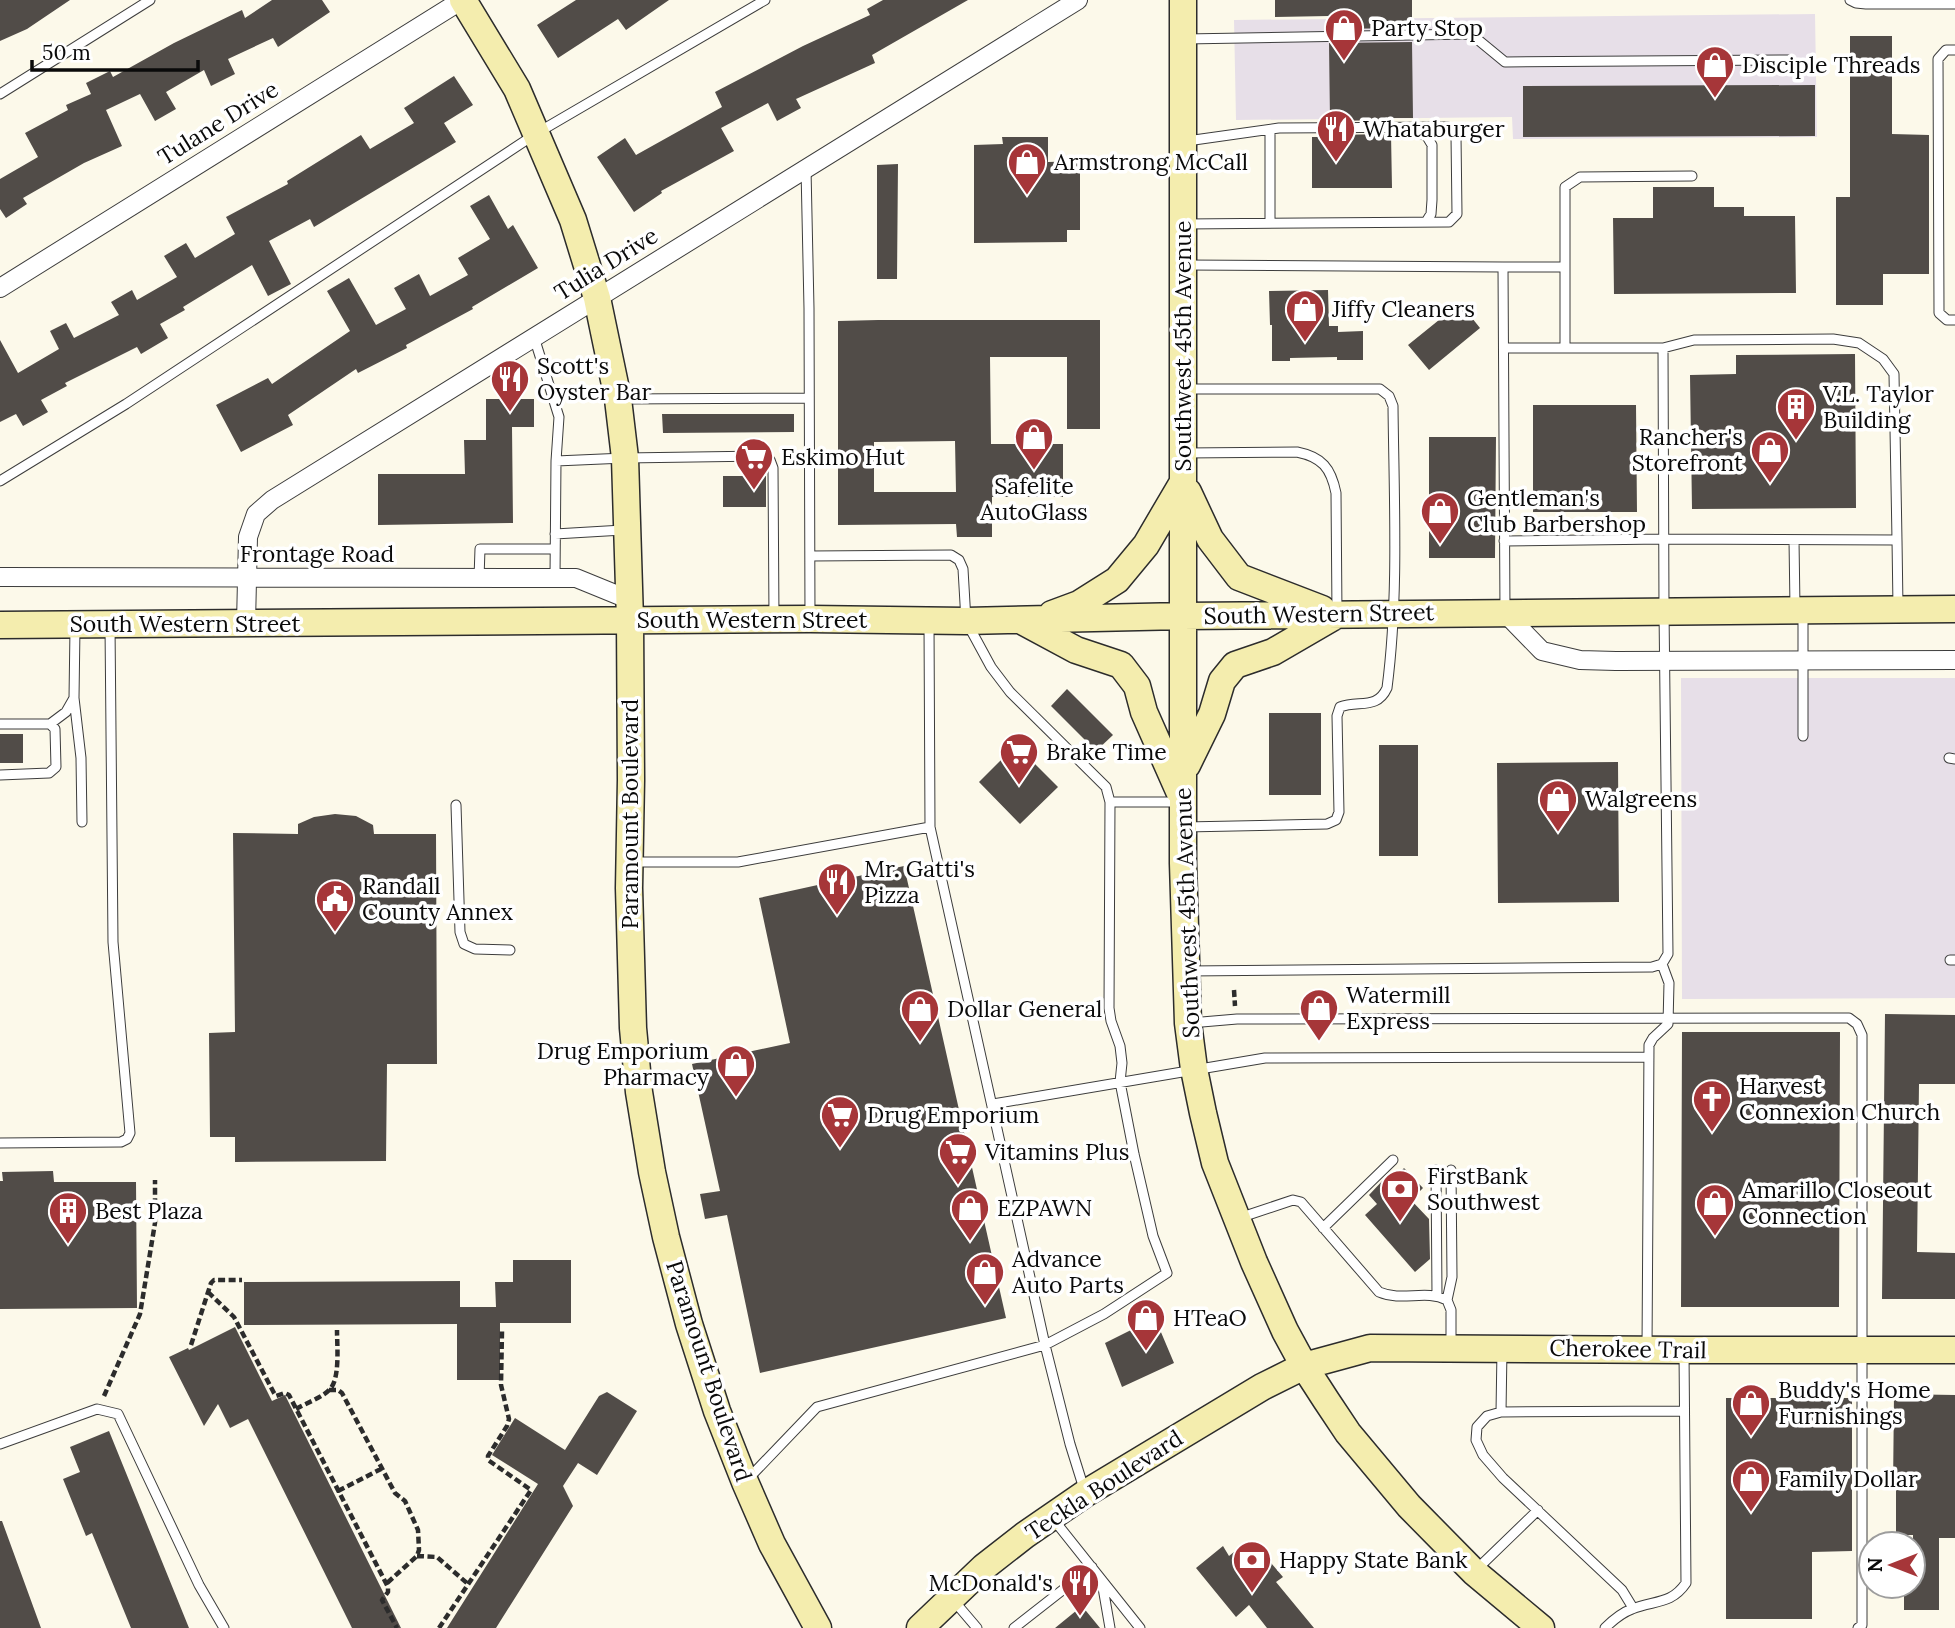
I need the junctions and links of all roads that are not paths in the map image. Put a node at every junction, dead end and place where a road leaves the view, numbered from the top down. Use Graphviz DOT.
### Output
graph roads {
  1 [pos="150,0"];
  2 [pos="462,0"];
  3 [pos="765,0"];
  4 [pos="1079,0"];
  5 [pos="1183,0"];
  6 [pos="1850,0"];
  7 [pos="1955,4"];
  8 [pos="1183,39"];
  9 [pos="1955,50"];
  10 [pos="1791,60"];
  11 [pos="0,94"];
  12 [pos="1297,128"];
  13 [pos="1270,130"];
  14 [pos="537,133"];
  15 [pos="1183,141"];
  16 [pos="806,168"];
  17 [pos="1692,176"];
  18 [pos="1426,222"];
  19 [pos="1270,223"];
  20 [pos="1183,224"];
  21 [pos="1183,265"];
  22 [pos="1503,267"];
  23 [pos="1564,267"];
  24 [pos="0,288"];
  25 [pos="597,298"];
  26 [pos="1955,320"];
  27 [pos="534,337"];
  28 [pos="1504,348"];
  29 [pos="1564,348"];
  30 [pos="1662,348"];
  31 [pos="1183,389"];
  32 [pos="809,398"];
  33 [pos="618,399"];
  34 [pos="1183,453"];
  35 [pos="625,458"];
  36 [pos="556,461"];
  37 [pos="1183,480"];
  38 [pos="0,481"];
  39 [pos="629,530"];
  40 [pos="555,534"];
  41 [pos="1664,539"];
  42 [pos="1794,540"];
  43 [pos="1504,541"];
  44 [pos="1897,541"];
  45 [pos="555,549"];
  46 [pos="810,556"];
  47 [pos="0,577"];
  48 [pos="246,578"];
  49 [pos="479,578"];
  50 [pos="555,579"];
  51 [pos="1898,609"];
  52 [pos="1955,609"];
  53 [pos="630,610"];
  54 [pos="1799,610"];
  55 [pos="1664,611"];
  56 [pos="1505,612"];
  57 [pos="1393,614"];
  58 [pos="1336,615"];
  59 [pos="1183,616"];
  60 [pos="810,619"];
  61 [pos="774,620"];
  62 [pos="1028,620"];
  63 [pos="929,621"];
  64 [pos="966,621"];
  65 [pos="246,623"];
  66 [pos="75,624"];
  67 [pos="110,624"];
  68 [pos="0,625"];
  69 [pos="1803,660"];
  70 [pos="1955,660"];
  71 [pos="1665,661"];
  72 [pos="74,698"];
  73 [pos="50,723"];
  74 [pos="0,724"];
  75 [pos="1803,736"];
  76 [pos="1183,773"];
  77 [pos="0,775"];
  78 [pos="1110,802"];
  79 [pos="456,805"];
  80 [pos="1183,814"];
  81 [pos="82,822"];
  82 [pos="930,827"];
  83 [pos="629,862"];
  84 [pos="510,950"];
  85 [pos="1662,964"];
  86 [pos="1186,971"];
  87 [pos="1669,1018"];
  88 [pos="1188,1023"];
  89 [pos="1649,1057"];
  90 [pos="1194,1069"];
  91 [pos="1120,1082"];
  92 [pos="993,1104"];
  93 [pos="0,1143"];
  94 [pos="1393,1160"];
  95 [pos="1436,1170"];
  96 [pos="1451,1170"];
  97 [pos="1237,1219"];
  98 [pos="1323,1228"];
  99 [pos="1437,1295"];
  100 [pos="1447,1300"];
  101 [pos="1045,1345"];
  102 [pos="1451,1348"];
  103 [pos="1502,1348"];
  104 [pos="1647,1350"];
  105 [pos="1684,1350"];
  106 [pos="1861,1350"];
  107 [pos="1955,1350"];
  108 [pos="1304,1366"];
  109 [pos="1684,1411"];
  110 [pos="1501,1412"];
  111 [pos="0,1444"];
  112 [pos="745,1482"];
  113 [pos="1086,1493"];
  114 [pos="1538,1510"];
  115 [pos="1051,1517"];
  116 [pos="1092,1567"];
  117 [pos="1474,1572"];
  118 [pos="1102,1580"];
  119 [pos="951,1598"];
  120 [pos="1633,1608"];
  121 [pos="224,1628"];
  122 [pos="818,1628"];
  123 [pos="920,1628"];
  124 [pos="977,1628"];
  125 [pos="1014,1628"];
  126 [pos="1110,1628"];
  127 [pos="1140,1628"];
  128 [pos="1541,1628"];
  129 [pos="1605,1628"];
  130 [pos="1858,1628"];
  1 -- 11 [label="lane"];
  2 -- 14 [label="main road, Paramount Boulevard"];
  2 -- 24 [label="street, Tulane Drive"];
  3 -- 14 [label="lane"];
  4 -- 16 [label="street, Tulia Drive"];
  5 -- 8 [label="main road, Southwest 45th Avenue"];
  6 -- 7 [label="lane"];
  8 -- 10 [label="lane"];
  8 -- 15 [label="main road, Southwest 45th Avenue"];
  9 -- 26 [label="lane"];
  12 -- 13 [label="lane"];
  12 -- 18 [label="lane"];
  12 -- 18 [label="lane"];
  13 -- 15 [label="lane"];
  13 -- 19 [label="lane"];
  14 -- 25 [label="main road, Paramount Boulevard"];
  14 -- 38 [label="lane"];
  15 -- 20 [label="main road, Southwest 45th Avenue"];
  16 -- 25 [label="street, Tulia Drive"];
  16 -- 32 [label="lane"];
  17 -- 23 [label="lane"];
  18 -- 19 [label="lane"];
  19 -- 20 [label="lane"];
  20 -- 21 [label="main road, Southwest 45th Avenue"];
  21 -- 22 [label="lane"];
  21 -- 31 [label="main road, Southwest 45th Avenue"];
  22 -- 23 [label="lane"];
  22 -- 28 [label="lane"];
  23 -- 29 [label="lane"];
  25 -- 27 [label="street, Tulia Drive"];
  25 -- 33 [label="main road, Paramount Boulevard"];
  27 -- 36 [label="lane"];
  27 -- 48 [label="street, Tulia Drive"];
  28 -- 29 [label="lane"];
  28 -- 43 [label="lane"];
  29 -- 30 [label="lane"];
  30 -- 41 [label="lane"];
  30 -- 44 [label="lane"];
  31 -- 34 [label="main road, Southwest 45th Avenue"];
  31 -- 57 [label="lane"];
  32 -- 33 [label="lane"];
  32 -- 46 [label="lane"];
  33 -- 35 [label="main road, Paramount Boulevard"];
  34 -- 37 [label="main road, Southwest 45th Avenue"];
  34 -- 58 [label="lane"];
  35 -- 36 [label="lane"];
  35 -- 39 [label="main road, Paramount Boulevard"];
  35 -- 61 [label="lane"];
  36 -- 40 [label="lane"];
  37 -- 58 [label="main road"];
  37 -- 59 [label="main road, Southwest 45th Avenue"];
  37 -- 62 [label="main road"];
  39 -- 40 [label="lane"];
  39 -- 53 [label="main road, Paramount Boulevard"];
  40 -- 45 [label="lane"];
  41 -- 42 [label="lane"];
  41 -- 43 [label="lane"];
  41 -- 55 [label="lane"];
  42 -- 44 [label="lane"];
  42 -- 54 [label="lane"];
  43 -- 56 [label="lane"];
  44 -- 51 [label="lane"];
  45 -- 49 [label="lane"];
  45 -- 50 [label="lane"];
  46 -- 60 [label="lane"];
  46 -- 64 [label="lane"];
  47 -- 48 [label="street, Frontage Road"];
  48 -- 49 [label="street, Frontage Road"];
  48 -- 65 [label="street, Tulia Drive"];
  49 -- 50 [label="street, Frontage Road"];
  50 -- 53 [label="street, Frontage Road"];
  51 -- 52 [label="main road, South Western Street"];
  51 -- 54 [label="main road, South Western Street"];
  53 -- 61 [label="main road, South Western Street"];
  53 -- 65 [label="main road, South Western Street"];
  53 -- 83 [label="main road, Paramount Boulevard"];
  54 -- 55 [label="main road, South Western Street"];
  54 -- 69 [label="lane"];
  55 -- 56 [label="main road, South Western Street"];
  55 -- 71 [label="lane"];
  56 -- 57 [label="main road, South Western Street"];
  56 -- 71 [label="street"];
  57 -- 58 [label="main road, South Western Street"];
  57 -- 80 [label="lane"];
  58 -- 59 [label="main road, South Western Street"];
  58 -- 76 [label="main road"];
  59 -- 62 [label="main road, South Western Street"];
  59 -- 76 [label="main road, Southwest 45th Avenue"];
  60 -- 61 [label="main road, South Western Street"];
  60 -- 63 [label="main road, South Western Street"];
  62 -- 64 [label="main road, South Western Street"];
  62 -- 80 [label="main road"];
  63 -- 64 [label="main road, South Western Street"];
  63 -- 82 [label="lane"];
  64 -- 78 [label="lane"];
  65 -- 67 [label="main road, South Western Street"];
  66 -- 67 [label="main road, South Western Street"];
  66 -- 68 [label="main road, South Western Street"];
  66 -- 72 [label="lane"];
  67 -- 93 [label="lane"];
  69 -- 70 [label="street"];
  69 -- 71 [label="street"];
  69 -- 75 [label="lane"];
  71 -- 85 [label="lane"];
  72 -- 73 [label="lane"];
  72 -- 81 [label="lane"];
  73 -- 74 [label="lane"];
  73 -- 77 [label="lane"];
  76 -- 80 [label="main road, Southwest 45th Avenue"];
  78 -- 80 [label="lane"];
  78 -- 91 [label="lane"];
  79 -- 84 [label="lane"];
  80 -- 86 [label="main road, Southwest 45th Avenue"];
  82 -- 83 [label="lane"];
  82 -- 92 [label="lane"];
  83 -- 112 [label="main road, Paramount Boulevard"];
  85 -- 86 [label="lane"];
  85 -- 87 [label="lane"];
  86 -- 88 [label="main road, Southwest 45th Avenue"];
  87 -- 88 [label="lane"];
  87 -- 89 [label="lane"];
  87 -- 106 [label="lane"];
  88 -- 90 [label="main road, Southwest 45th Avenue"];
  89 -- 90 [label="lane"];
  89 -- 104 [label="lane"];
  90 -- 91 [label="lane"];
  90 -- 97 [label="main road, Southwest 45th Avenue"];
  91 -- 92 [label="lane"];
  91 -- 101 [label="lane"];
  92 -- 101 [label="lane"];
  94 -- 98 [label="lane"];
  95 -- 99 [label="lane"];
  96 -- 100 [label="lane"];
  97 -- 98 [label="lane"];
  97 -- 108 [label="main road, Southwest 45th Avenue"];
  98 -- 99 [label="lane"];
  99 -- 100 [label="lane"];
  100 -- 102 [label="lane"];
  101 -- 112 [label="lane"];
  101 -- 113 [label="lane"];
  102 -- 103 [label="main road, Cherokee Trail"];
  102 -- 108 [label="main road, Cherokee Trail"];
  103 -- 104 [label="main road, Cherokee Trail"];
  103 -- 110 [label="lane"];
  104 -- 105 [label="main road, Cherokee Trail"];
  105 -- 106 [label="main road, Cherokee Trail"];
  105 -- 109 [label="lane"];
  106 -- 107 [label="main road, Cherokee Trail"];
  106 -- 130 [label="lane"];
  108 -- 113 [label="main road, Teckla Boulevard"];
  108 -- 117 [label="main road, Southwest 45th Avenue"];
  109 -- 110 [label="lane"];
  109 -- 120 [label="lane"];
  110 -- 114 [label="lane"];
  111 -- 121 [label="lane"];
  112 -- 122 [label="main road, Paramount Boulevard"];
  113 -- 115 [label="main road, Teckla Boulevard"];
  114 -- 117 [label="lane"];
  114 -- 120 [label="lane"];
  115 -- 116 [label="lane"];
  115 -- 119 [label="main road, Teckla Boulevard"];
  116 -- 118 [label="lane"];
  116 -- 125 [label="lane"];
  117 -- 128 [label="main road, Southwest 45th Avenue"];
  118 -- 126 [label="lane"];
  118 -- 127 [label="lane"];
  119 -- 123 [label="main road, Teckla Boulevard"];
  119 -- 124 [label="lane"];
  120 -- 129 [label="lane"];
}
